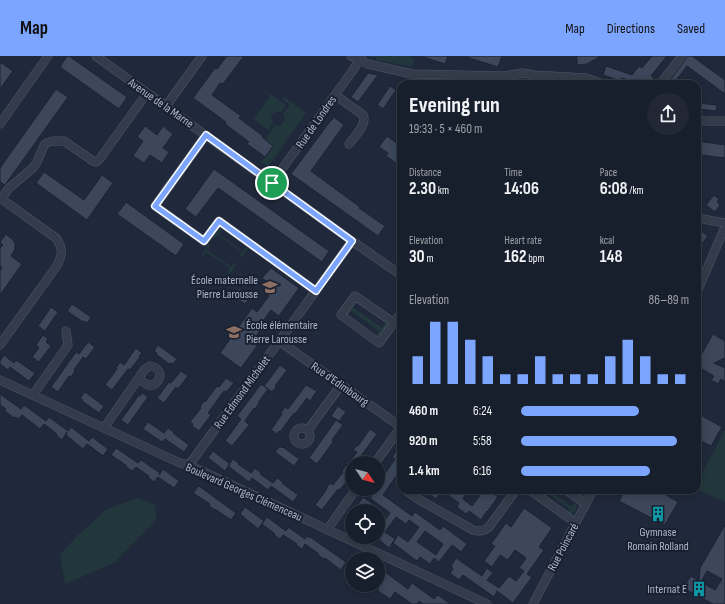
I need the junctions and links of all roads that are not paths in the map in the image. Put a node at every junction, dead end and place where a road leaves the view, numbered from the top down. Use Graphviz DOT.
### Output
graph roads {
  1 [pos="48,56"];
  2 [pos="96,56"];
  3 [pos="202,56"];
  4 [pos="351,56"];
  5 [pos="682,56"];
  6 [pos="361,58"];
  7 [pos="503,80"];
  8 [pos="592,80"];
  9 [pos="663,80"];
  10 [pos="147,93"];
  11 [pos="335,95"];
  12 [pos="168,106"];
  13 [pos="701,120"];
  14 [pos="725,121"];
  15 [pos="0,124"];
  16 [pos="206,135"];
  17 [pos="349,144"];
  18 [pos="272,183"];
  19 [pos="1,199"];
  20 [pos="701,219"];
  21 [pos="725,223"];
  22 [pos="725,227"];
  23 [pos="352,241"];
  24 [pos="397,272"];
  25 [pos="701,283"];
  26 [pos="316,291"];
  27 [pos="397,319"];
  28 [pos="394,323"];
  29 [pos="66,331"];
  30 [pos="279,341"];
  31 [pos="0,345"];
  32 [pos="138,379"];
  33 [pos="0,380"];
  34 [pos="341,384"];
  35 [pos="33,395"];
  36 [pos="397,424"];
  37 [pos="104,428"];
  38 [pos="308,430"];
  39 [pos="397,433"];
  40 [pos="380,456"];
  41 [pos="189,465"];
  42 [pos="410,494"];
  43 [pos="513,494"];
  44 [pos="536,494"];
  45 [pos="572,494"];
  46 [pos="591,494"];
  47 [pos="351,496"];
  48 [pos="586,504"];
  49 [pos="576,522"];
  50 [pos="327,530"];
  51 [pos="487,604"];
  52 [pos="533,604"];
  1 -- 15 [label="street"];
  2 -- 10 [label="street, Avenue de la Marne"];
  3 -- 12 [label="street"];
  4 -- 6 [label="street"];
  5 -- 9 [label="street"];
  6 -- 7 [label="street"];
  6 -- 11 [label="street, Rue de Londres"];
  7 -- 8 [label="street"];
  10 -- 12 [label="street, Avenue de la Marne"];
  10 -- 19 [label="street"];
  11 -- 17 [label="street"];
  11 -- 18 [label="street, Rue de Londres"];
  12 -- 16 [label="street, Avenue de la Marne"];
  13 -- 14 [label="street"];
  16 -- 18 [label="street, Avenue de la Marne"];
  16 -- 26 [label="street"];
  18 -- 23 [label="street, Avenue de la Marne"];
  19 -- 31 [label="street"];
  20 -- 21 [label="street"];
  22 -- 25 [label="street"];
  23 -- 24 [label="street, Avenue de la Marne"];
  23 -- 26 [label="street, Rue Edmond Michelet"];
  26 -- 30 [label="street, Rue Edmond Michelet"];
  27 -- 28 [label="street"];
  28 -- 28 [label="street"];
  29 -- 35 [label="street"];
  30 -- 34 [label="street, Rue d'Edimbourg"];
  30 -- 41 [label="street, Rue Edmond Michelet"];
  32 -- 37 [label="street"];
  33 -- 35 [label="street, Boulevard Georges Clémenceau"];
  34 -- 36 [label="street, Rue d'Edimbourg"];
  34 -- 38 [label="street"];
  35 -- 37 [label="street, Boulevard Georges Clémenceau"];
  37 -- 41 [label="street, Boulevard Georges Clémenceau"];
  39 -- 40 [label="street"];
  41 -- 50 [label="street, Boulevard Georges Clémenceau"];
  42 -- 43 [label="street"];
  44 -- 49 [label="street"];
  45 -- 48 [label="street"];
  46 -- 48 [label="street, Rue Poincaré"];
  47 -- 50 [label="street"];
  48 -- 49 [label="street, Rue Poincaré"];
  49 -- 52 [label="street, Rue Poincaré"];
  50 -- 51 [label="street, Boulevard Georges Clémenceau"];
}
